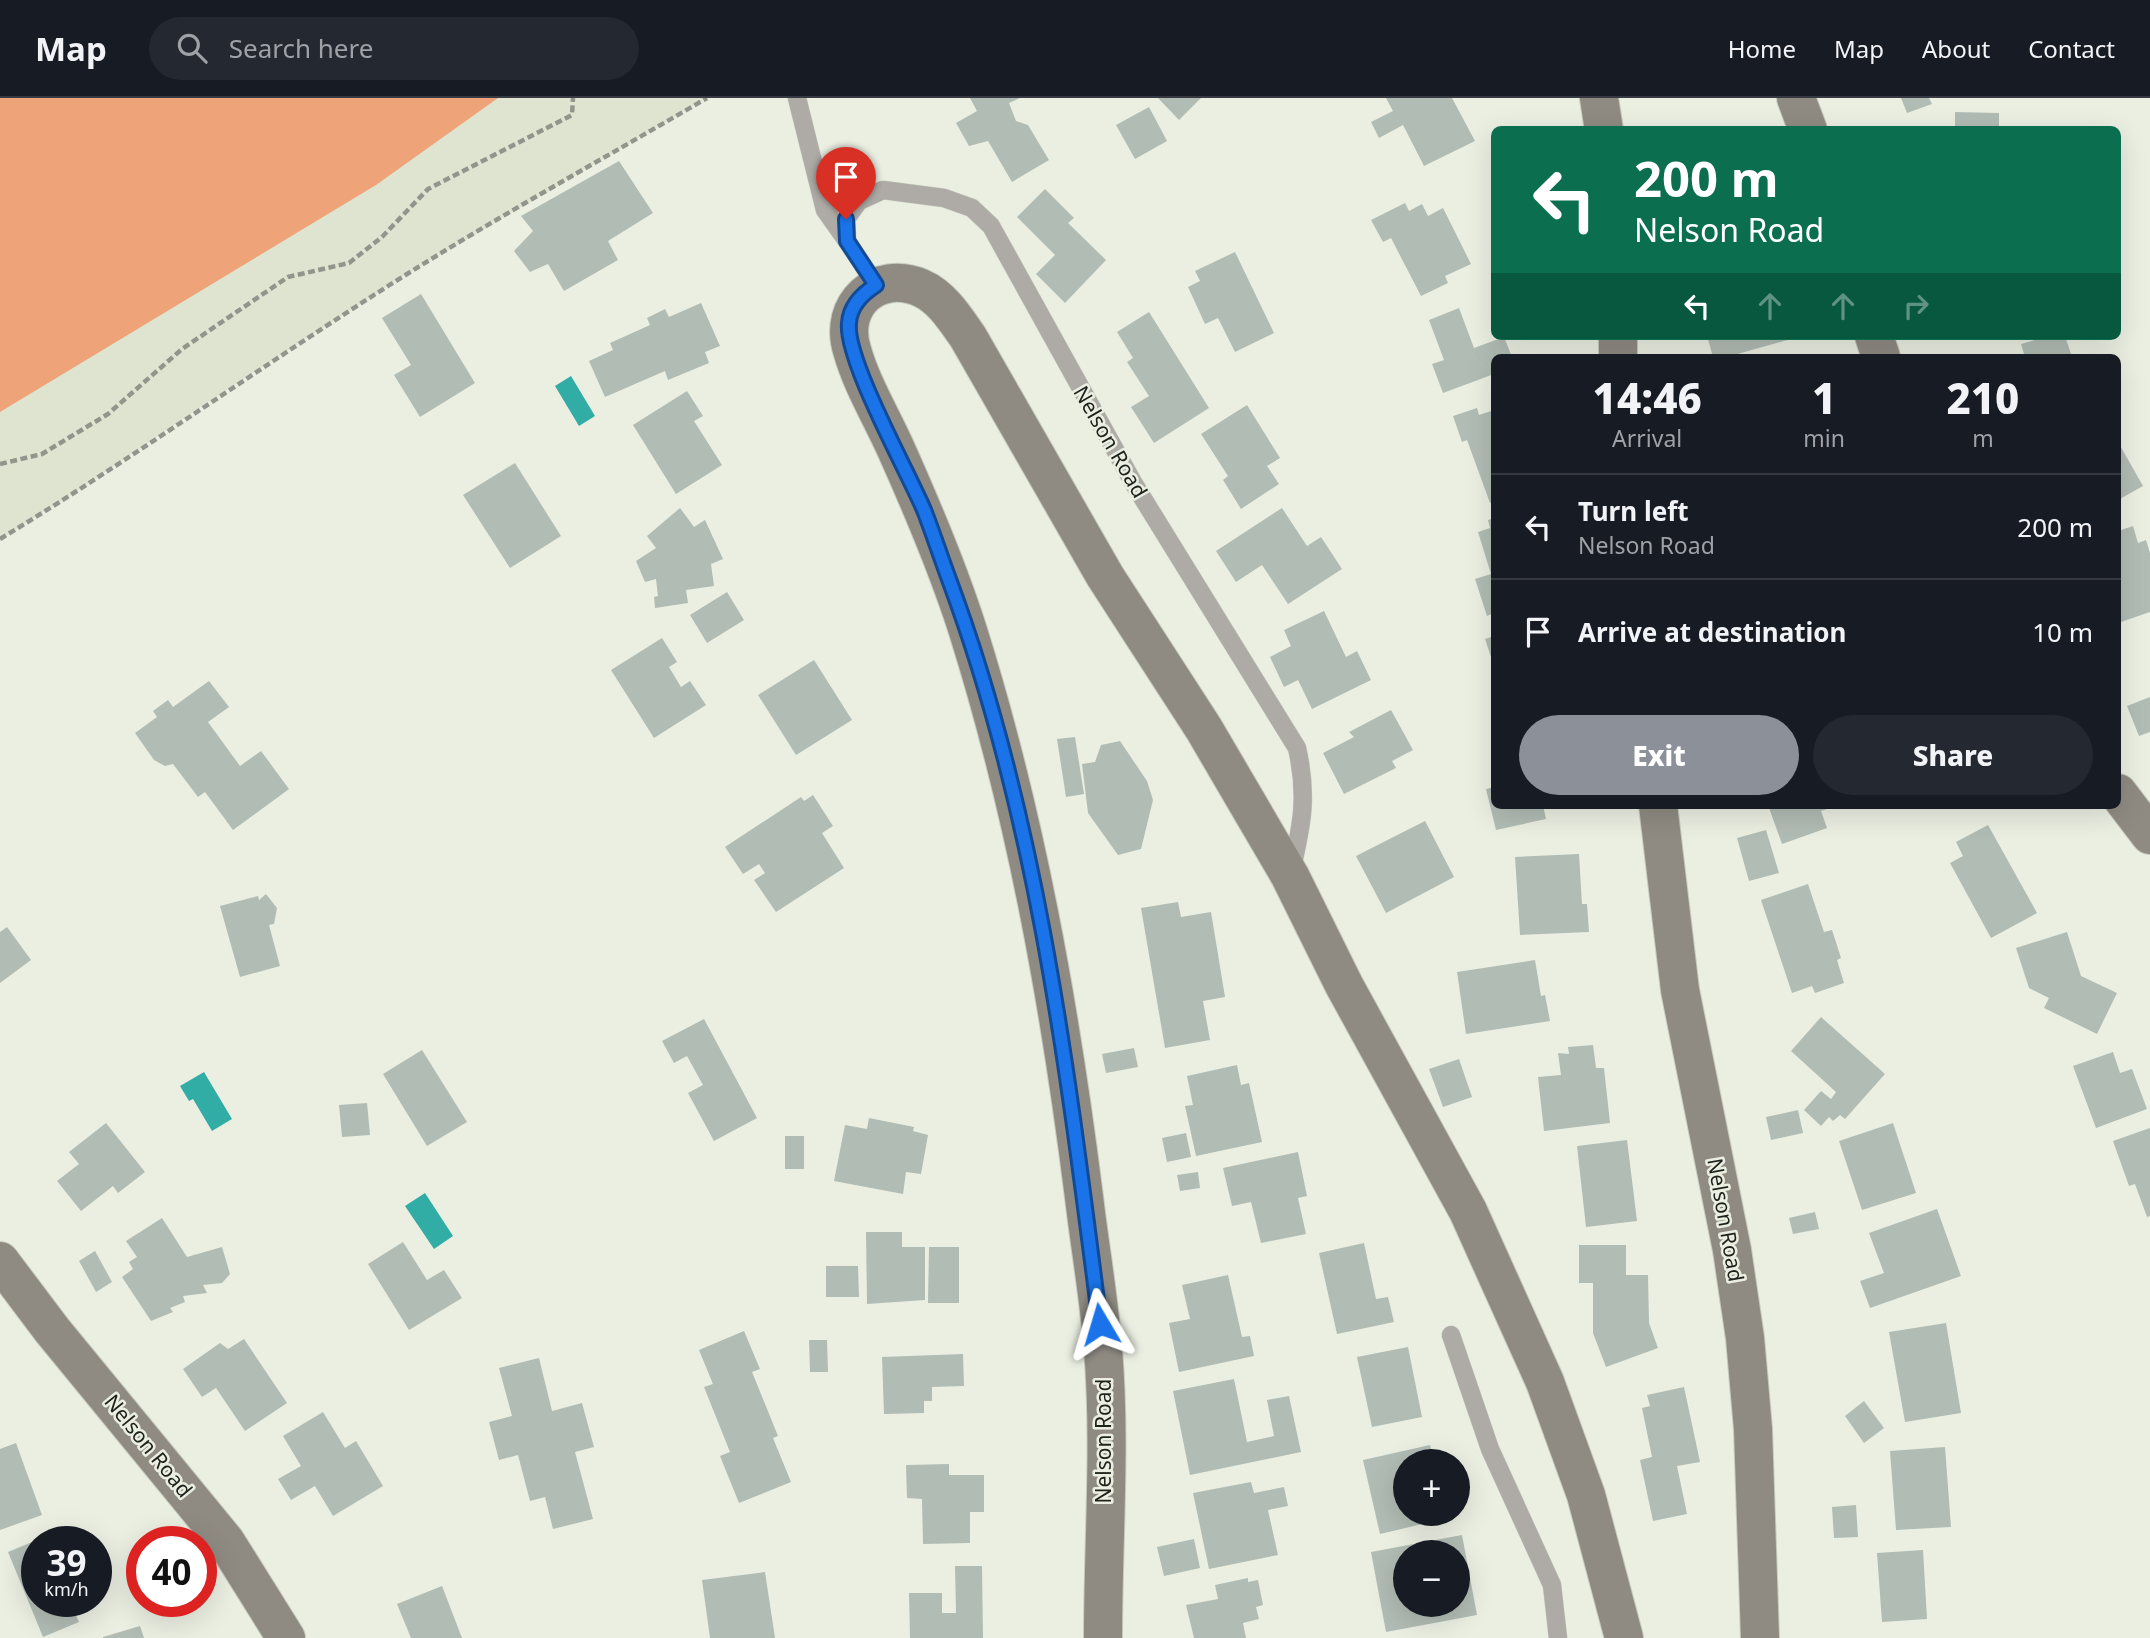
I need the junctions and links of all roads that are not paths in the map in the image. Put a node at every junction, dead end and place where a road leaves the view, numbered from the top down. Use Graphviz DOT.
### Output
graph roads {
  1 [pos="797,98"];
  2 [pos="1599,98"];
  3 [pos="1796,98"];
  4 [pos="1603,126"];
  5 [pos="1806,126"];
  6 [pos="847,241"];
  7 [pos="876,285"];
  8 [pos="2121,797"];
  9 [pos="1658,809"];
  10 [pos="2150,835"];
  11 [pos="1290,876"];
  12 [pos="0,1261"];
  13 [pos="1451,1335"];
  14 [pos="286,1638"];
  15 [pos="1103,1638"];
  16 [pos="1558,1638"];
  17 [pos="1624,1638"];
  18 [pos="1760,1638"];
  1 -- 6 [label="lane"];
  2 -- 4 [label="street"];
  3 -- 5 [label="street"];
  6 -- 7 [label="lane"];
  6 -- 11 [label="lane, Nelson Road"];
  7 -- 11 [label="street"];
  7 -- 15 [label="street, Nelson Road"];
  8 -- 10 [label="street"];
  9 -- 18 [label="street, Nelson Road"];
  11 -- 17 [label="street"];
  12 -- 14 [label="street, Nelson Road"];
  13 -- 16 [label="lane"];
}
